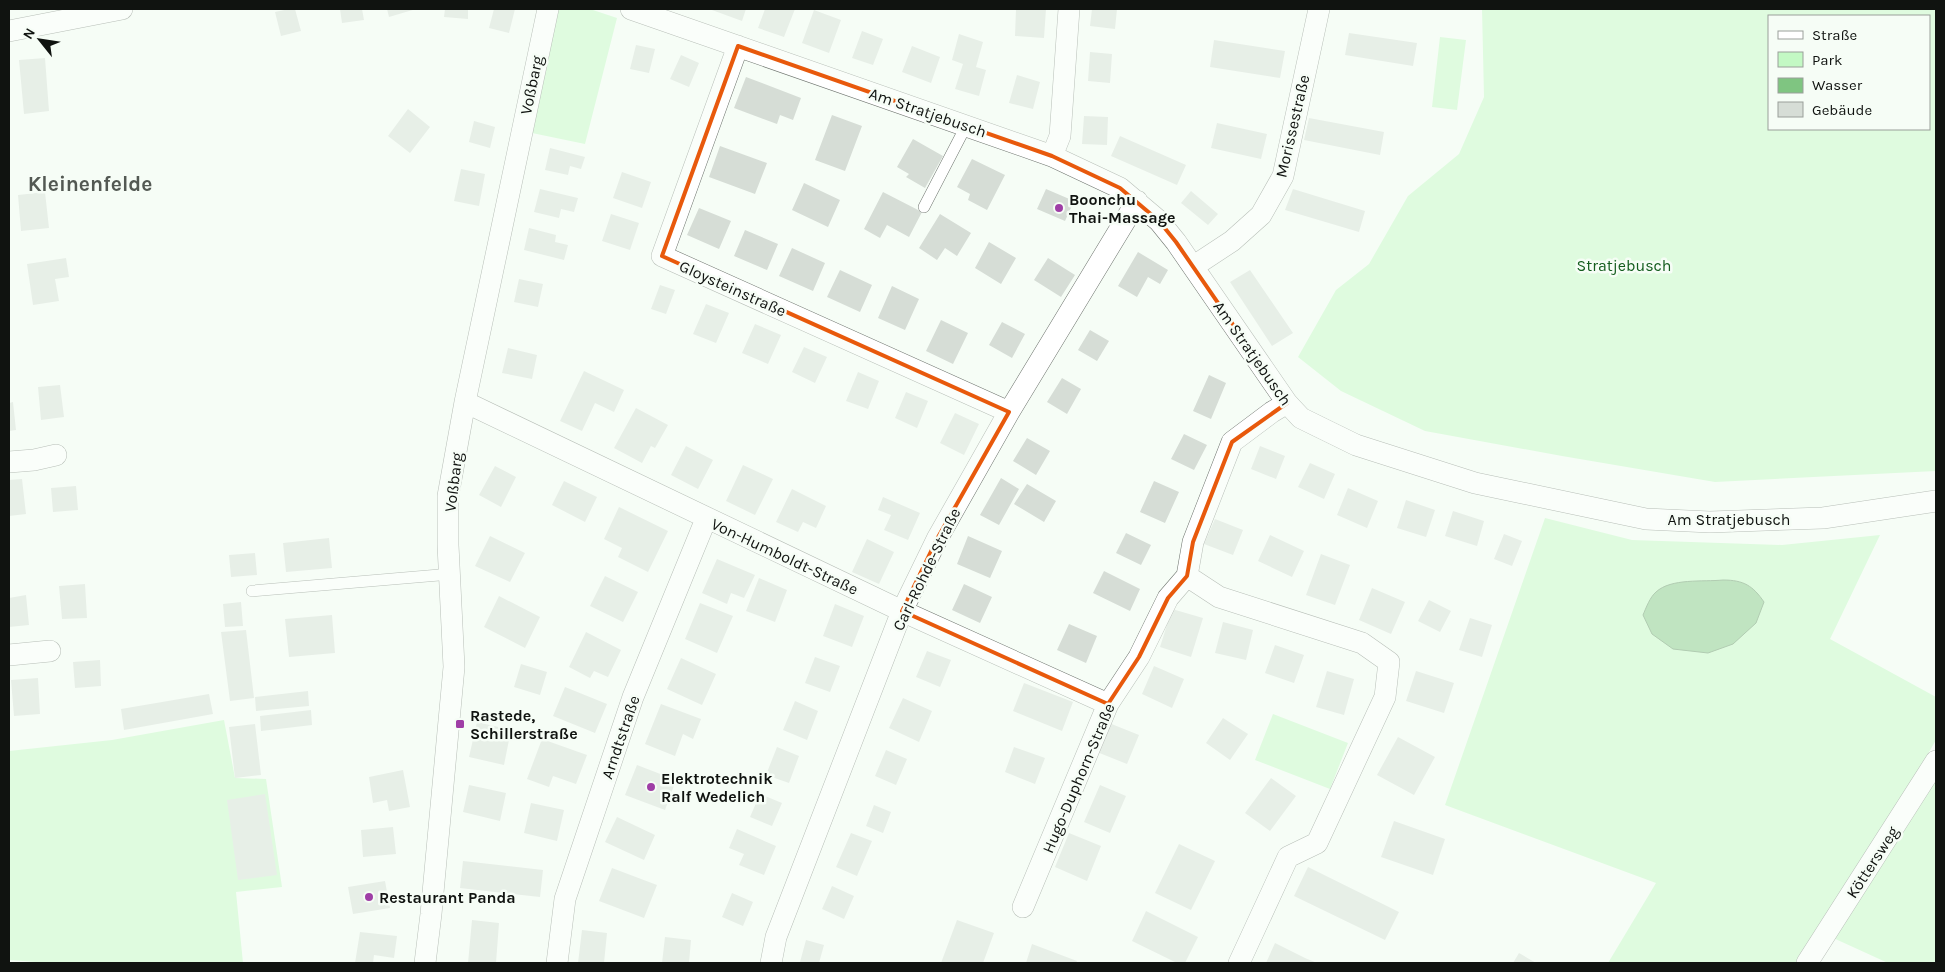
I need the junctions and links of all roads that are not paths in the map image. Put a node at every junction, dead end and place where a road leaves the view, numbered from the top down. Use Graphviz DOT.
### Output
graph roads {
  1 [pos="122,9"];
  2 [pos="548,9"];
  3 [pos="631,9"];
  4 [pos="1069,9"];
  5 [pos="1319,9"];
  6 [pos="9,31"];
  7 [pos="738,46"];
  8 [pos="966,126"];
  9 [pos="1052,156"];
  10 [pos="1137,201"];
  11 [pos="924,207"];
  12 [pos="1194,266"];
  13 [pos="465,402"];
  14 [pos="1287,403"];
  15 [pos="1009,412"];
  16 [pos="56,455"];
  17 [pos="9,462"];
  18 [pos="1936,501"];
  19 [pos="706,519"];
  20 [pos="451,574"];
  21 [pos="1187,576"];
  22 [pos="252,591"];
  23 [pos="902,611"];
  24 [pos="50,651"];
  25 [pos="9,655"];
  26 [pos="1108,704"];
  27 [pos="1936,761"];
  28 [pos="1023,907"];
  29 [pos="424,963"];
  30 [pos="557,963"];
  31 [pos="771,963"];
  32 [pos="1239,963"];
  33 [pos="1807,963"];
  1 -- 6 [label="street"];
  2 -- 13 [label="street, Voßbarg"];
  3 -- 7 [label="street, Am Stratjebusch"];
  4 -- 9 [label="street"];
  5 -- 12 [label="street, Morissestraße"];
  7 -- 8 [label="street, Am Stratjebusch"];
  7 -- 15 [label="street, Gloysteinstraße"];
  8 -- 9 [label="street, Am Stratjebusch"];
  8 -- 11 [label="lane"];
  9 -- 10 [label="street, Am Stratjebusch"];
  10 -- 12 [label="street, Am Stratjebusch"];
  10 -- 15 [label="street, Carl-Rohde-Straße"];
  12 -- 14 [label="street, Am Stratjebusch"];
  13 -- 19 [label="street, Von-Humboldt-Straße"];
  13 -- 20 [label="street, Voßbarg"];
  14 -- 18 [label="street, Am Stratjebusch"];
  14 -- 21 [label="street"];
  15 -- 23 [label="street, Carl-Rohde-Straße"];
  16 -- 17 [label="street"];
  19 -- 23 [label="street, Von-Humboldt-Straße"];
  19 -- 30 [label="street, Arndtstraße"];
  20 -- 22 [label="lane"];
  20 -- 29 [label="street, Voßbarg"];
  21 -- 26 [label="street, Hugo-Duphorn-Straße"];
  21 -- 32 [label="street"];
  23 -- 26 [label="street, Von-Humboldt-Straße"];
  23 -- 31 [label="street, Carl-Rohde-Straße"];
  24 -- 25 [label="street"];
  26 -- 28 [label="street, Hugo-Duphorn-Straße"];
  27 -- 33 [label="street, Köttersweg"];
}
